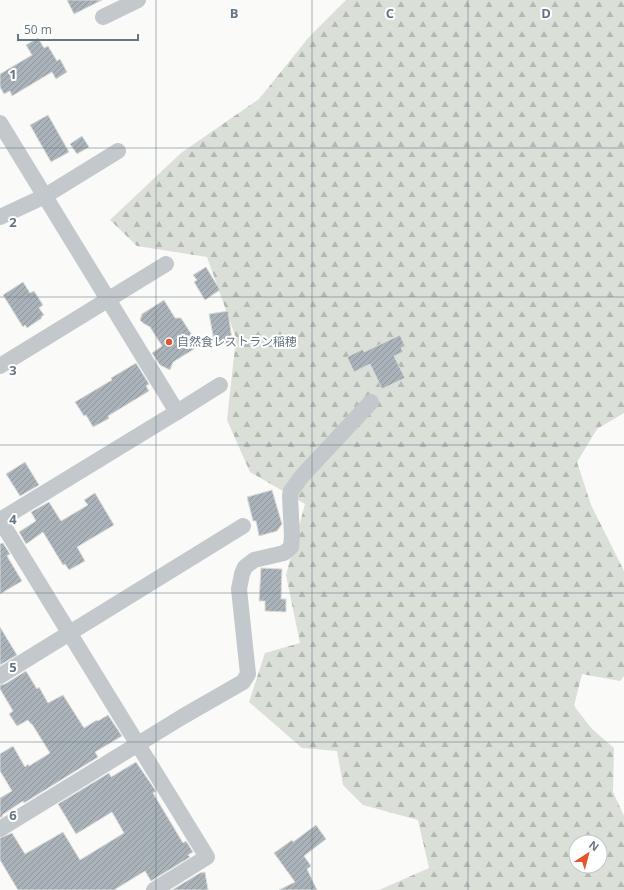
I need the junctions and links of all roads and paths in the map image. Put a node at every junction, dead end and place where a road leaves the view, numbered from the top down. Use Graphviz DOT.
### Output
graph roads {
  1 [pos="138,0"];
  2 [pos="103,17"];
  3 [pos="0,123"];
  4 [pos="118,151"];
  5 [pos="45,196"];
  6 [pos="0,217"];
  7 [pos="166,264"];
  8 [pos="108,300"];
  9 [pos="0,366"];
  10 [pos="220,385"];
  11 [pos="371,402"];
  12 [pos="177,412"];
  13 [pos="0,520"];
  14 [pos="243,526"];
  15 [pos="69,633"];
  16 [pos="0,676"];
  17 [pos="138,745"];
  18 [pos="0,829"];
  19 [pos="154,890"];
  1 -- 2 [label="street"];
  3 -- 5 [label="street"];
  4 -- 5 [label="street"];
  5 -- 6 [label="street"];
  5 -- 8 [label="street"];
  7 -- 8 [label="street"];
  8 -- 9 [label="street"];
  8 -- 12 [label="street"];
  10 -- 12 [label="street"];
  11 -- 17 [label="street"];
  12 -- 13 [label="street"];
  13 -- 15 [label="street"];
  14 -- 15 [label="street"];
  15 -- 16 [label="street"];
  15 -- 17 [label="street"];
  17 -- 18 [label="street"];
  17 -- 19 [label="street"];
}
